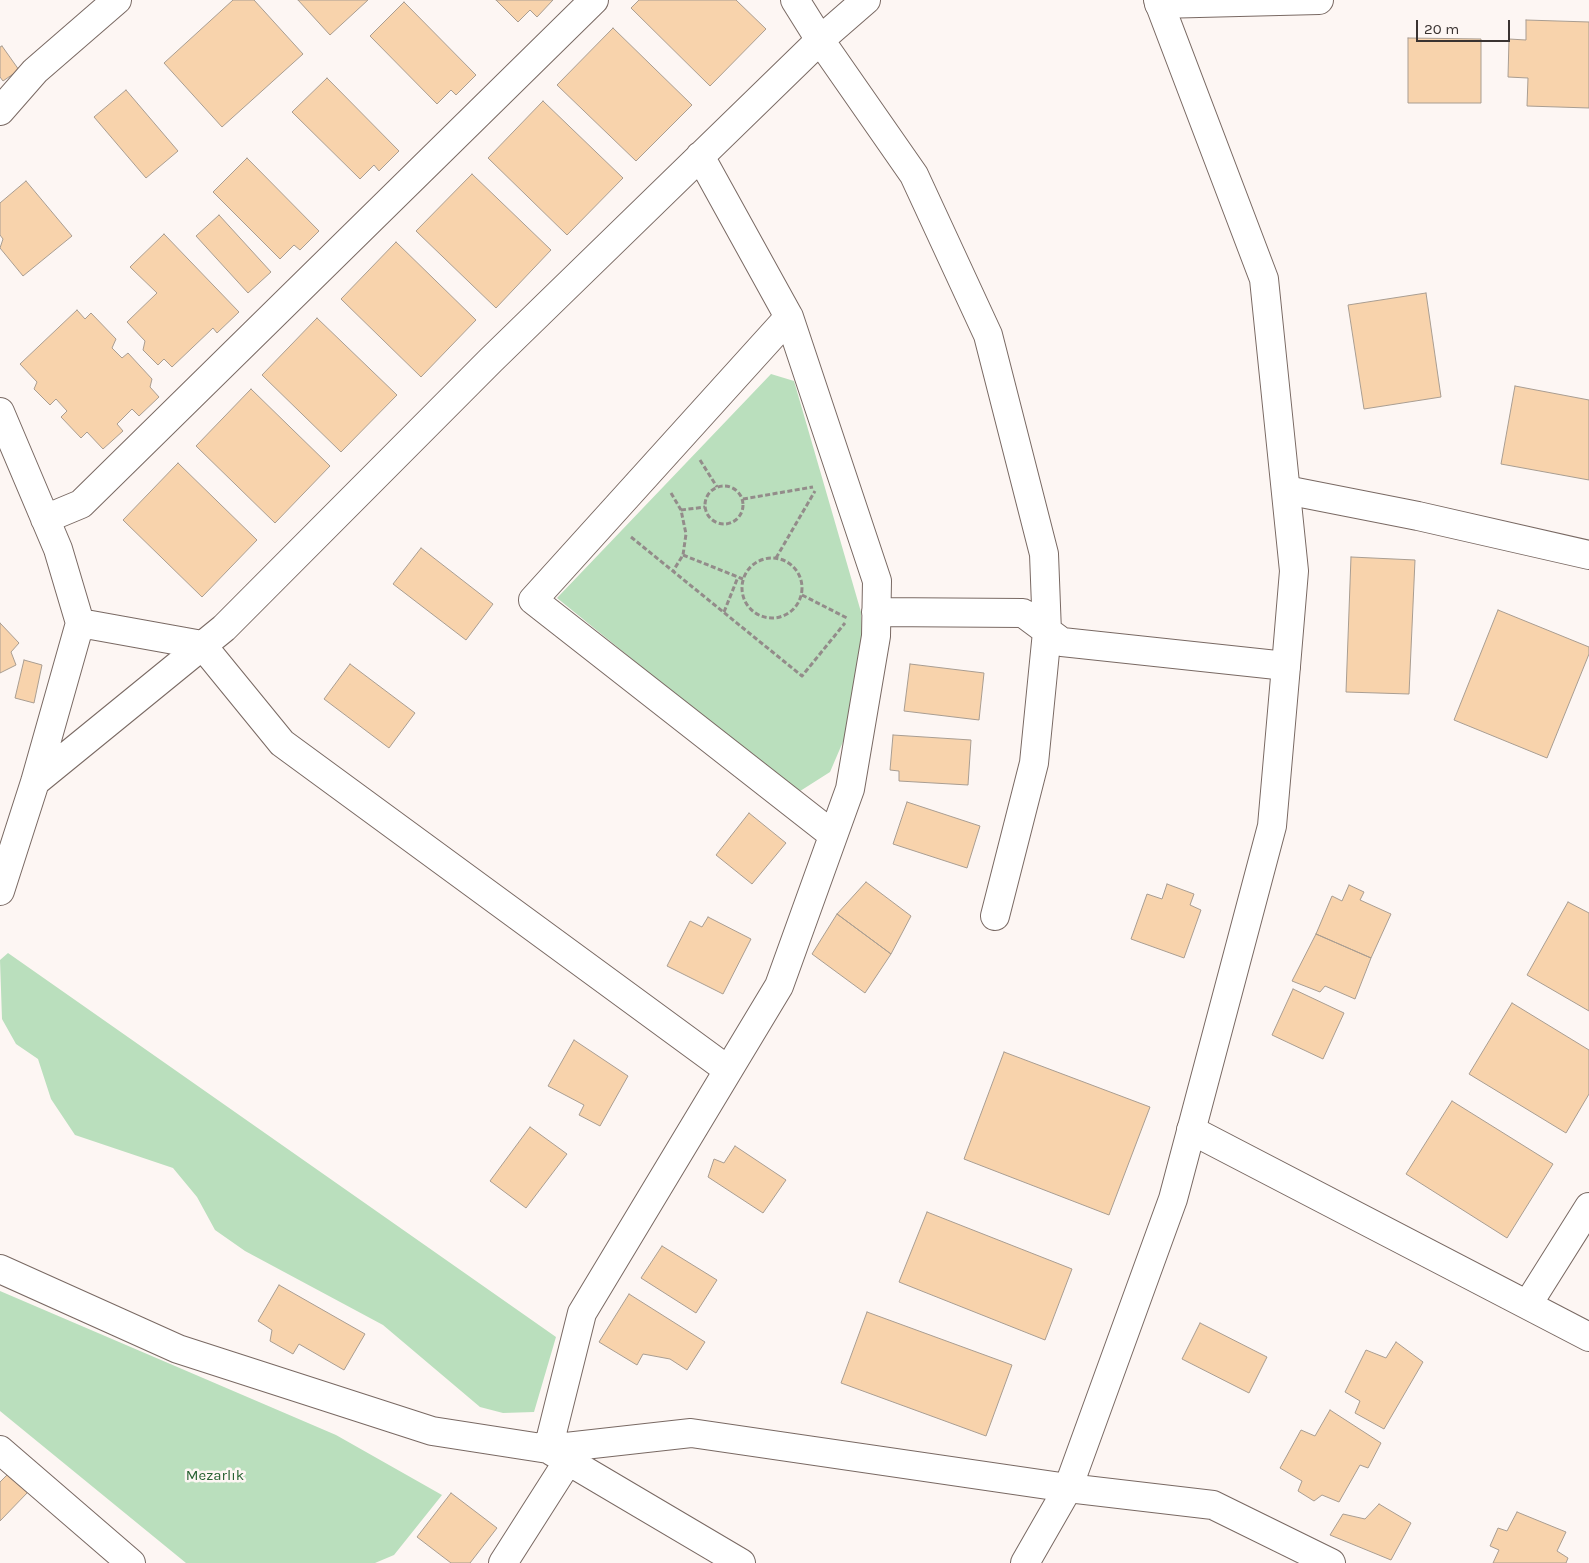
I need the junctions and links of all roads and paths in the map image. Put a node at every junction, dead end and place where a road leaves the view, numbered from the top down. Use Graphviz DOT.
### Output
graph roads {
  1 [pos="117,0"];
  2 [pos="594,0"];
  3 [pos="795,0"];
  4 [pos="866,0"];
  5 [pos="1319,0"];
  6 [pos="1158,2"];
  7 [pos="1204,2"];
  8 [pos="820,40"];
  9 [pos="0,111"];
  10 [pos="700,156"];
  11 [pos="789,317"];
  12 [pos="0,412"];
  13 [pos="669,489"];
  14 [pos="1286,490"];
  15 [pos="743,499"];
  16 [pos="704,507"];
  17 [pos="681,510"];
  18 [pos="607,518"];
  19 [pos="45,519"];
  20 [pos="683,554"];
  21 [pos="1589,555"];
  22 [pos="776,558"];
  23 [pos="673,571"];
  24 [pos="738,577"];
  25 [pos="743,579"];
  26 [pos="802,595"];
  27 [pos="724,612"];
  28 [pos="876,612"];
  29 [pos="80,623"];
  30 [pos="1047,632"];
  31 [pos="202,645"];
  32 [pos="1286,666"];
  33 [pos="35,782"];
  34 [pos="833,835"];
  35 [pos="0,891"];
  36 [pos="995,916"];
  37 [pos="728,1070"];
  38 [pos="1191,1130"];
  39 [pos="1589,1206"];
  40 [pos="0,1269"];
  41 [pos="1528,1304"];
  42 [pos="1589,1337"];
  43 [pos="0,1450"];
  44 [pos="558,1455"];
  45 [pos="1068,1488"];
  46 [pos="131,1563"];
  47 [pos="503,1563"];
  48 [pos="741,1563"];
  49 [pos="1025,1563"];
  50 [pos="1331,1563"];
  1 -- 9 [label="street"];
  2 -- 19 [label="street"];
  3 -- 8 [label="street"];
  4 -- 8 [label="street"];
  5 -- 7 [label="street"];
  6 -- 7 [label="street"];
  6 -- 14 [label="street"];
  8 -- 10 [label="street"];
  8 -- 30 [label="street"];
  10 -- 11 [label="street"];
  10 -- 31 [label="street"];
  11 -- 18 [label="street"];
  11 -- 28 [label="street"];
  12 -- 19 [label="street"];
  13 -- 17 [label="path"];
  14 -- 21 [label="street"];
  14 -- 32 [label="street"];
  15 -- 16 [label="path"];
  15 -- 16 [label="path"];
  15 -- 22 [label="path"];
  16 -- 17 [label="path"];
  17 -- 20 [label="path"];
  18 -- 23 [label="path"];
  18 -- 34 [label="street"];
  19 -- 29 [label="street"];
  20 -- 23 [label="path"];
  20 -- 24 [label="path"];
  22 -- 25 [label="path"];
  22 -- 26 [label="path"];
  23 -- 27 [label="path"];
  24 -- 25 [label="path"];
  24 -- 27 [label="path"];
  25 -- 26 [label="path"];
  26 -- 27 [label="path"];
  28 -- 30 [label="street"];
  28 -- 34 [label="street"];
  29 -- 31 [label="street"];
  29 -- 33 [label="street"];
  30 -- 32 [label="street"];
  30 -- 36 [label="street"];
  31 -- 33 [label="street"];
  31 -- 37 [label="street"];
  32 -- 38 [label="street"];
  33 -- 35 [label="street"];
  34 -- 37 [label="street"];
  37 -- 44 [label="street"];
  38 -- 41 [label="street"];
  38 -- 45 [label="street"];
  39 -- 41 [label="street"];
  40 -- 44 [label="street"];
  41 -- 42 [label="street"];
  43 -- 46 [label="street"];
  44 -- 45 [label="street"];
  44 -- 47 [label="street"];
  44 -- 48 [label="street"];
  45 -- 49 [label="street"];
  45 -- 50 [label="street"];
}
